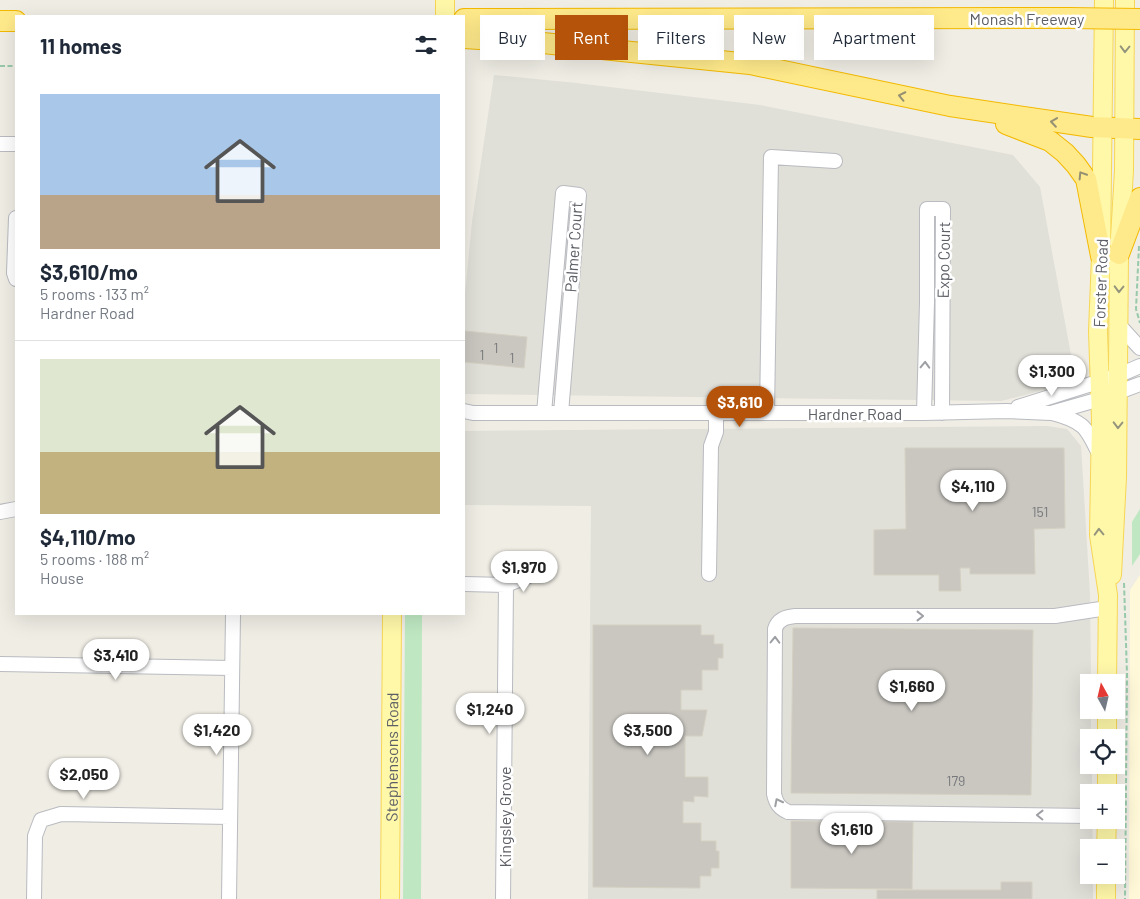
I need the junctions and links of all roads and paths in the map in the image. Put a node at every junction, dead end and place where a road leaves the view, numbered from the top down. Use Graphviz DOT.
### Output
graph roads {
  1 [pos="445,0"];
  2 [pos="1104,0"];
  3 [pos="1125,0"];
  4 [pos="445,15"];
  5 [pos="465,19"];
  6 [pos="1140,19"];
  7 [pos="0,21"];
  8 [pos="15,21"];
  9 [pos="465,38"];
  10 [pos="0,66"];
  11 [pos="15,66"];
  12 [pos="950,106"];
  13 [pos="1102,128"];
  14 [pos="1132,129"];
  15 [pos="0,144"];
  16 [pos="15,144"];
  17 [pos="835,161"];
  18 [pos="1140,198"];
  19 [pos="1139,242"];
  20 [pos="15,246"];
  21 [pos="1110,255"];
  22 [pos="15,276"];
  23 [pos="554,281"];
  24 [pos="570,282"];
  25 [pos="927,302"];
  26 [pos="942,303"];
  27 [pos="1140,323"];
  28 [pos="1118,324"];
  29 [pos="1140,348"];
  30 [pos="1140,366"];
  31 [pos="1099,381"];
  32 [pos="1140,384"];
  33 [pos="1118,385"];
  34 [pos="1100,399"];
  35 [pos="1006,411"];
  36 [pos="1051,412"];
  37 [pos="467,413"];
  38 [pos="544,413"];
  39 [pos="561,413"];
  40 [pos="716,413"];
  41 [pos="767,413"];
  42 [pos="924,413"];
  43 [pos="942,413"];
  44 [pos="1100,457"];
  45 [pos="15,510"];
  46 [pos="0,512"];
  47 [pos="709,574"];
  48 [pos="531,575"];
  49 [pos="1124,577"];
  50 [pos="465,584"];
  51 [pos="506,585"];
  52 [pos="1108,602"];
  53 [pos="233,615"];
  54 [pos="392,615"];
  55 [pos="0,664"];
  56 [pos="232,668"];
  57 [pos="1107,674"];
  58 [pos="1080,816"];
  59 [pos="230,817"];
  60 [pos="1106,884"];
  61 [pos="34,899"];
  62 [pos="229,899"];
  63 [pos="390,899"];
  64 [pos="503,899"];
  65 [pos="1106,899"];
  66 [pos="1125,899"];
  1 -- 4 [label="main road"];
  2 -- 13 [label="main road, Forster Road"];
  3 -- 14 [label="main road, Forster Road, one-way"];
  5 -- 6 [label="highway, Monash Freeway, bridge"];
  7 -- 8 [label="highway"];
  12 -- 9 [label="highway, one-way"];
  10 -- 11 [label="path"];
  13 -- 12 [label="highway, one-way"];
  21 -- 12 [label="highway, one-way"];
  13 -- 14 [label="highway"];
  13 -- 21 [label="main road, Forster Road"];
  14 -- 21 [label="main road, Forster Road"];
  15 -- 16 [label="street"];
  17 -- 41 [label="street"];
  18 -- 21 [label="highway"];
  19 -- 27 [label="path"];
  20 -- 22 [label="street"];
  21 -- 28 [label="main road, Forster Road, one-way"];
  21 -- 31 [label="main road, Forster Road"];
  23 -- 24 [label="street"];
  23 -- 24 [label="street, Palmer Court"];
  23 -- 38 [label="street, Palmer Court"];
  24 -- 39 [label="street, Palmer Court"];
  25 -- 26 [label="street"];
  25 -- 26 [label="street, Expo Court"];
  42 -- 25 [label="street, Expo Court, one-way"];
  26 -- 43 [label="street, Expo Court"];
  28 -- 29 [label="street"];
  28 -- 33 [label="main road, Forster Road"];
  30 -- 33 [label="street"];
  31 -- 33 [label="street, Hardner Road"];
  31 -- 34 [label="main road, Forster Road"];
  31 -- 35 [label="street, Hardner Road"];
  32 -- 33 [label="street"];
  33 -- 34 [label="street, Hardner Road"];
  33 -- 52 [label="main road, Forster Road, one-way"];
  34 -- 36 [label="street, Hardner Road"];
  34 -- 44 [label="main road, Forster Road"];
  35 -- 36 [label="street, Hardner Road"];
  35 -- 43 [label="street, Hardner Road"];
  36 -- 44 [label="street"];
  37 -- 38 [label="street, Hardner Road"];
  38 -- 39 [label="street, Hardner Road"];
  39 -- 40 [label="street, Hardner Road"];
  40 -- 41 [label="street, Hardner Road"];
  40 -- 47 [label="street"];
  41 -- 42 [label="street, Hardner Road"];
  42 -- 43 [label="street, Hardner Road"];
  52 -- 44 [label="main road, Forster Road, one-way"];
  45 -- 46 [label="street"];
  48 -- 51 [label="street"];
  49 -- 66 [label="path"];
  50 -- 51 [label="street"];
  51 -- 64 [label="street, Kingsley Grove"];
  52 -- 57 [label="main road, Forster Road"];
  58 -- 52 [label="street, one-way"];
  53 -- 56 [label="street"];
  54 -- 63 [label="main road, Stephensons Road"];
  55 -- 56 [label="street"];
  56 -- 59 [label="street"];
  59 -- 61 [label="street"];
  59 -- 62 [label="street"];
  60 -- 65 [label="main road"];
}
